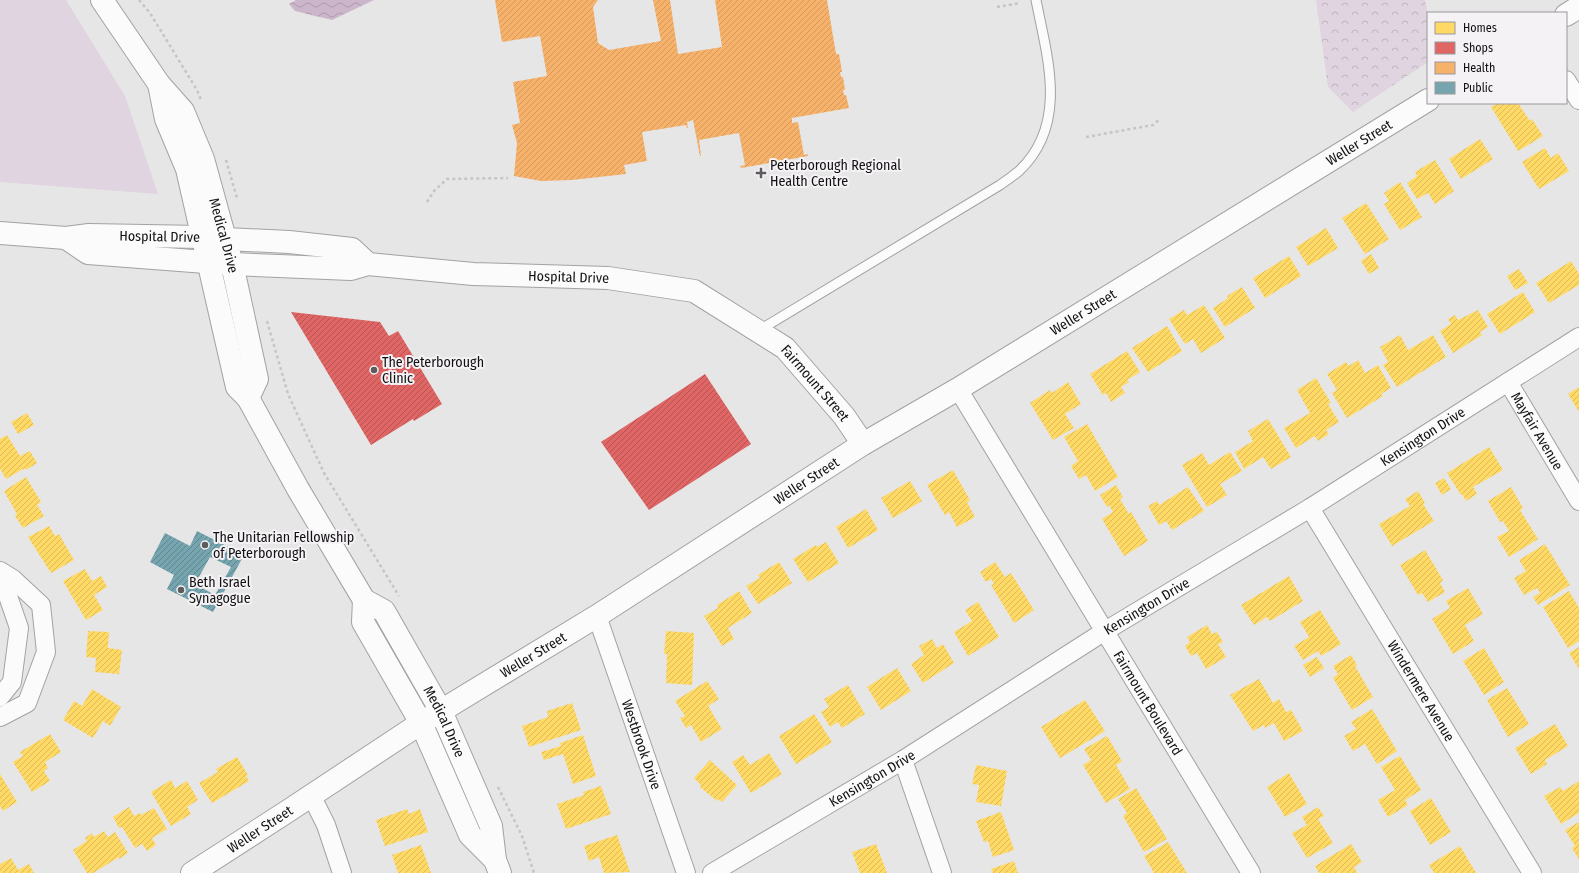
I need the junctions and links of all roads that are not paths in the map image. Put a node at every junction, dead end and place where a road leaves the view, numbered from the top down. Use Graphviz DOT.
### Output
graph roads {
  1 [pos="102,0"];
  2 [pos="1036,0"];
  3 [pos="1579,7"];
  4 [pos="1567,14"];
  5 [pos="1567,82"];
  6 [pos="159,84"];
  7 [pos="1579,100"];
  8 [pos="1427,101"];
  9 [pos="0,233"];
  10 [pos="202,237"];
  11 [pos="66,238"];
  12 [pos="226,239"];
  13 [pos="208,262"];
  14 [pos="232,264"];
  15 [pos="368,264"];
  16 [pos="758,331"];
  17 [pos="1579,337"];
  18 [pos="1508,382"];
  19 [pos="958,389"];
  20 [pos="248,398"];
  21 [pos="863,444"];
  22 [pos="1579,501"];
  23 [pos="1310,508"];
  24 [pos="0,572"];
  25 [pos="364,600"];
  26 [pos="597,616"];
  27 [pos="1105,631"];
  28 [pos="0,697"];
  29 [pos="441,711"];
  30 [pos="0,717"];
  31 [pos="421,723"];
  32 [pos="903,760"];
  33 [pos="311,795"];
  34 [pos="497,866"];
  35 [pos="192,873"];
  36 [pos="342,873"];
  37 [pos="686,873"];
  38 [pos="712,873"];
  39 [pos="942,873"];
  40 [pos="1251,873"];
  41 [pos="1532,873"];
  1 -- 6 [label="street, Medical Drive"];
  2 -- 16 [label="lane"];
  3 -- 4 [label="street"];
  5 -- 7 [label="street"];
  6 -- 10 [label="street, Medical Drive"];
  6 -- 12 [label="street, Medical Drive"];
  8 -- 19 [label="street, Weller Street"];
  9 -- 11 [label="street, Hospital Drive"];
  10 -- 11 [label="street, Hospital Drive"];
  10 -- 12 [label="street, Hospital Drive"];
  10 -- 13 [label="street, Medical Drive"];
  11 -- 13 [label="street, Hospital Drive"];
  12 -- 14 [label="street, Medical Drive"];
  12 -- 15 [label="street, Hospital Drive"];
  13 -- 14 [label="street, Hospital Drive"];
  13 -- 20 [label="street, Medical Drive"];
  14 -- 15 [label="street, Hospital Drive"];
  14 -- 20 [label="street, Medical Drive"];
  15 -- 16 [label="street, Hospital Drive"];
  16 -- 21 [label="street, Fairmount Street"];
  17 -- 18 [label="street, Kensington Drive"];
  18 -- 22 [label="street, Mayfair Avenue"];
  18 -- 23 [label="street, Kensington Drive"];
  19 -- 21 [label="street, Weller Street"];
  19 -- 27 [label="street, Fairmount Boulevard"];
  20 -- 25 [label="street, Medical Drive"];
  21 -- 26 [label="street, Weller Street"];
  23 -- 27 [label="street, Kensington Drive"];
  23 -- 41 [label="street, Windermere Avenue"];
  24 -- 28 [label="street"];
  24 -- 30 [label="street"];
  25 -- 29 [label="street, Medical Drive"];
  25 -- 31 [label="street, Medical Drive"];
  26 -- 29 [label="street, Weller Street"];
  26 -- 37 [label="street, Westbrook Drive"];
  27 -- 32 [label="street, Kensington Drive"];
  27 -- 40 [label="street, Fairmount Boulevard"];
  29 -- 31 [label="street, Weller Street"];
  29 -- 34 [label="street, Medical Drive"];
  31 -- 33 [label="street, Weller Street"];
  31 -- 34 [label="street, Medical Drive"];
  32 -- 38 [label="street, Kensington Drive"];
  32 -- 39 [label="street"];
  33 -- 35 [label="street, Weller Street"];
  33 -- 36 [label="street"];
}
